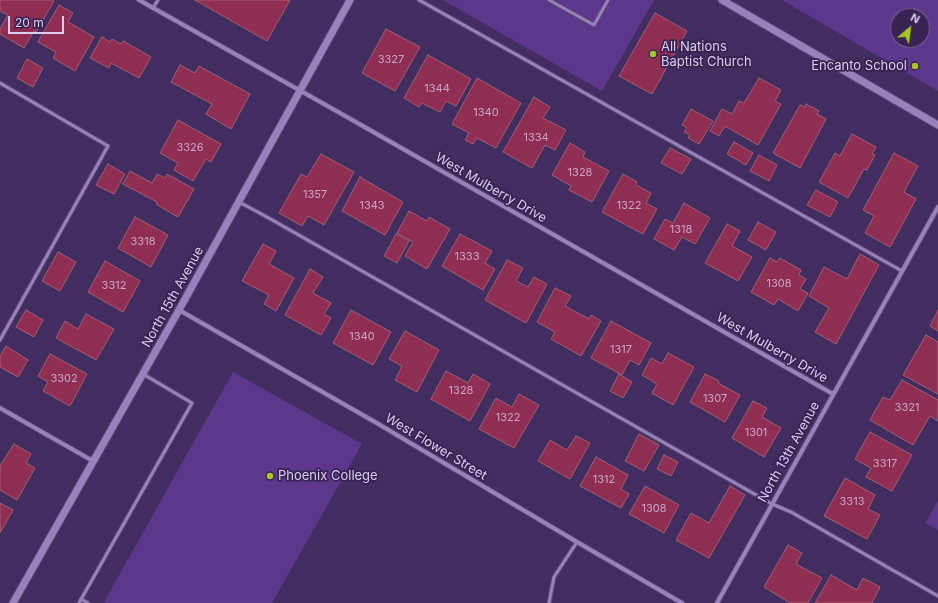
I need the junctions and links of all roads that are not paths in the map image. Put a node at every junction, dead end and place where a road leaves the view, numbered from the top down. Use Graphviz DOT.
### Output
graph roads {
  1 [pos="139,0"];
  2 [pos="158,0"];
  3 [pos="350,0"];
  4 [pos="419,0"];
  5 [pos="549,0"];
  6 [pos="608,0"];
  7 [pos="722,0"];
  8 [pos="154,8"];
  9 [pos="0,83"];
  10 [pos="301,91"];
  11 [pos="938,124"];
  12 [pos="239,202"];
  13 [pos="938,207"];
  14 [pos="902,271"];
  15 [pos="179,310"];
  16 [pos="0,340"];
  17 [pos="143,374"];
  18 [pos="833,394"];
  19 [pos="0,408"];
  20 [pos="93,461"];
  21 [pos="772,504"];
  22 [pos="577,542"];
  23 [pos="938,596"];
  24 [pos="81,599"];
  25 [pos="13,603"];
  26 [pos="79,603"];
  27 [pos="88,603"];
  28 [pos="549,603"];
  29 [pos="682,603"];
  30 [pos="717,603"];
  1 -- 8 [label="street, West Mulberry Drive"];
  2 -- 8 [label="lane"];
  3 -- 10 [label="street, North 15th Avenue"];
  4 -- 14 [label="lane"];
  5 -- 6 [label="lane"];
  7 -- 11 [label="street"];
  8 -- 10 [label="street, West Mulberry Drive"];
  9 -- 16 [label="lane"];
  10 -- 12 [label="street, North 15th Avenue"];
  10 -- 18 [label="street, West Mulberry Drive"];
  12 -- 15 [label="street, North 15th Avenue"];
  12 -- 21 [label="lane"];
  13 -- 14 [label="street, North 13th Avenue"];
  14 -- 18 [label="street, North 13th Avenue"];
  15 -- 17 [label="street, North 15th Avenue"];
  15 -- 22 [label="street, West Flower Street"];
  17 -- 20 [label="street, North 15th Avenue"];
  17 -- 24 [label="lane"];
  18 -- 21 [label="street, North 13th Avenue"];
  19 -- 20 [label="street"];
  20 -- 25 [label="street, North 15th Avenue"];
  21 -- 23 [label="lane"];
  21 -- 30 [label="street, North 13th Avenue"];
  22 -- 28 [label="lane"];
  22 -- 29 [label="street, West Flower Street"];
  24 -- 26 [label="lane"];
  24 -- 27 [label="lane"];
}
